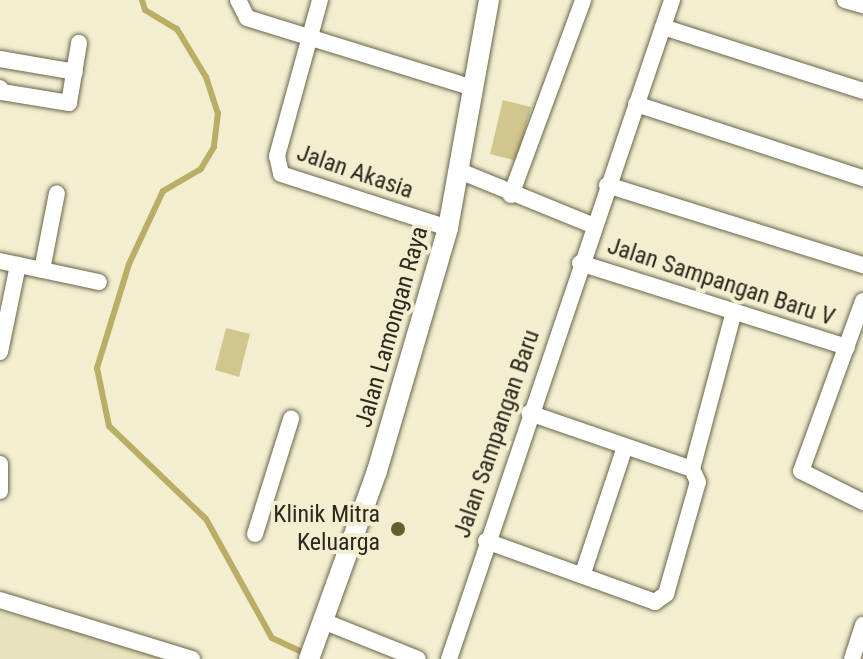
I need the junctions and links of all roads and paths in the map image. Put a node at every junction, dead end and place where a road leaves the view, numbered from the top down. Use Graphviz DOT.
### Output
graph roads {
  1 [pos="238,0"];
  2 [pos="320,0"];
  3 [pos="489,0"];
  4 [pos="583,0"];
  5 [pos="672,0"];
  6 [pos="845,0"];
  7 [pos="863,5"];
  8 [pos="663,27"];
  9 [pos="310,37"];
  10 [pos="79,43"];
  11 [pos="0,59"];
  12 [pos="75,72"];
  13 [pos="470,87"];
  14 [pos="0,88"];
  15 [pos="863,91"];
  16 [pos="636,104"];
  17 [pos="462,172"];
  18 [pos="863,178"];
  19 [pos="607,185"];
  20 [pos="57,193"];
  21 [pos="511,195"];
  22 [pos="592,225"];
  23 [pos="448,228"];
  24 [pos="0,261"];
  25 [pos="580,263"];
  26 [pos="18,265"];
  27 [pos="863,265"];
  28 [pos="42,270"];
  29 [pos="99,282"];
  30 [pos="863,301"];
  31 [pos="4,304"];
  32 [pos="734,311"];
  33 [pos="847,347"];
  34 [pos="0,352"];
  35 [pos="529,413"];
  36 [pos="291,419"];
  37 [pos="625,447"];
  38 [pos="0,464"];
  39 [pos="692,469"];
  40 [pos="0,491"];
  41 [pos="863,502"];
  42 [pos="255,534"];
  43 [pos="486,541"];
  44 [pos="583,573"];
  45 [pos="0,600"];
  46 [pos="863,625"];
  47 [pos="322,626"];
  48 [pos="192,659"];
  49 [pos="309,659"];
  50 [pos="418,659"];
  51 [pos="449,659"];
  52 [pos="852,659"];
  1 -- 9 [label="street"];
  2 -- 9 [label="street, Jalan Akasia"];
  3 -- 13 [label="street, Jalan Lamongan Raya"];
  4 -- 21 [label="street"];
  5 -- 8 [label="street, Jalan Sampangan Baru"];
  6 -- 7 [label="street"];
  8 -- 15 [label="street"];
  8 -- 16 [label="street, Jalan Sampangan Baru"];
  9 -- 13 [label="street"];
  9 -- 23 [label="street, Jalan Akasia"];
  10 -- 12 [label="street"];
  11 -- 12 [label="street"];
  12 -- 14 [label="street"];
  13 -- 17 [label="street, Jalan Lamongan Raya"];
  16 -- 18 [label="street"];
  16 -- 19 [label="street, Jalan Sampangan Baru"];
  17 -- 21 [label="street"];
  17 -- 23 [label="street, Jalan Lamongan Raya"];
  19 -- 22 [label="street, Jalan Sampangan Baru"];
  19 -- 27 [label="street"];
  20 -- 28 [label="street"];
  21 -- 22 [label="street"];
  22 -- 25 [label="street, Jalan Sampangan Baru"];
  23 -- 47 [label="street, Jalan Lamongan Raya"];
  24 -- 26 [label="street"];
  25 -- 32 [label="street, Jalan Sampangan Baru V"];
  25 -- 35 [label="street, Jalan Sampangan Baru"];
  26 -- 28 [label="street"];
  26 -- 31 [label="street"];
  28 -- 29 [label="street"];
  30 -- 33 [label="street"];
  31 -- 34 [label="street"];
  32 -- 33 [label="street, Jalan Sampangan Baru V"];
  32 -- 39 [label="street"];
  33 -- 41 [label="street"];
  35 -- 37 [label="street"];
  35 -- 43 [label="street, Jalan Sampangan Baru"];
  36 -- 42 [label="street"];
  37 -- 39 [label="street"];
  37 -- 44 [label="street"];
  38 -- 40 [label="street"];
  39 -- 44 [label="street"];
  43 -- 44 [label="street"];
  43 -- 51 [label="street, Jalan Sampangan Baru"];
  45 -- 48 [label="street"];
  46 -- 52 [label="street"];
  47 -- 49 [label="street, Jalan Lamongan Raya"];
  47 -- 50 [label="street"];
}
